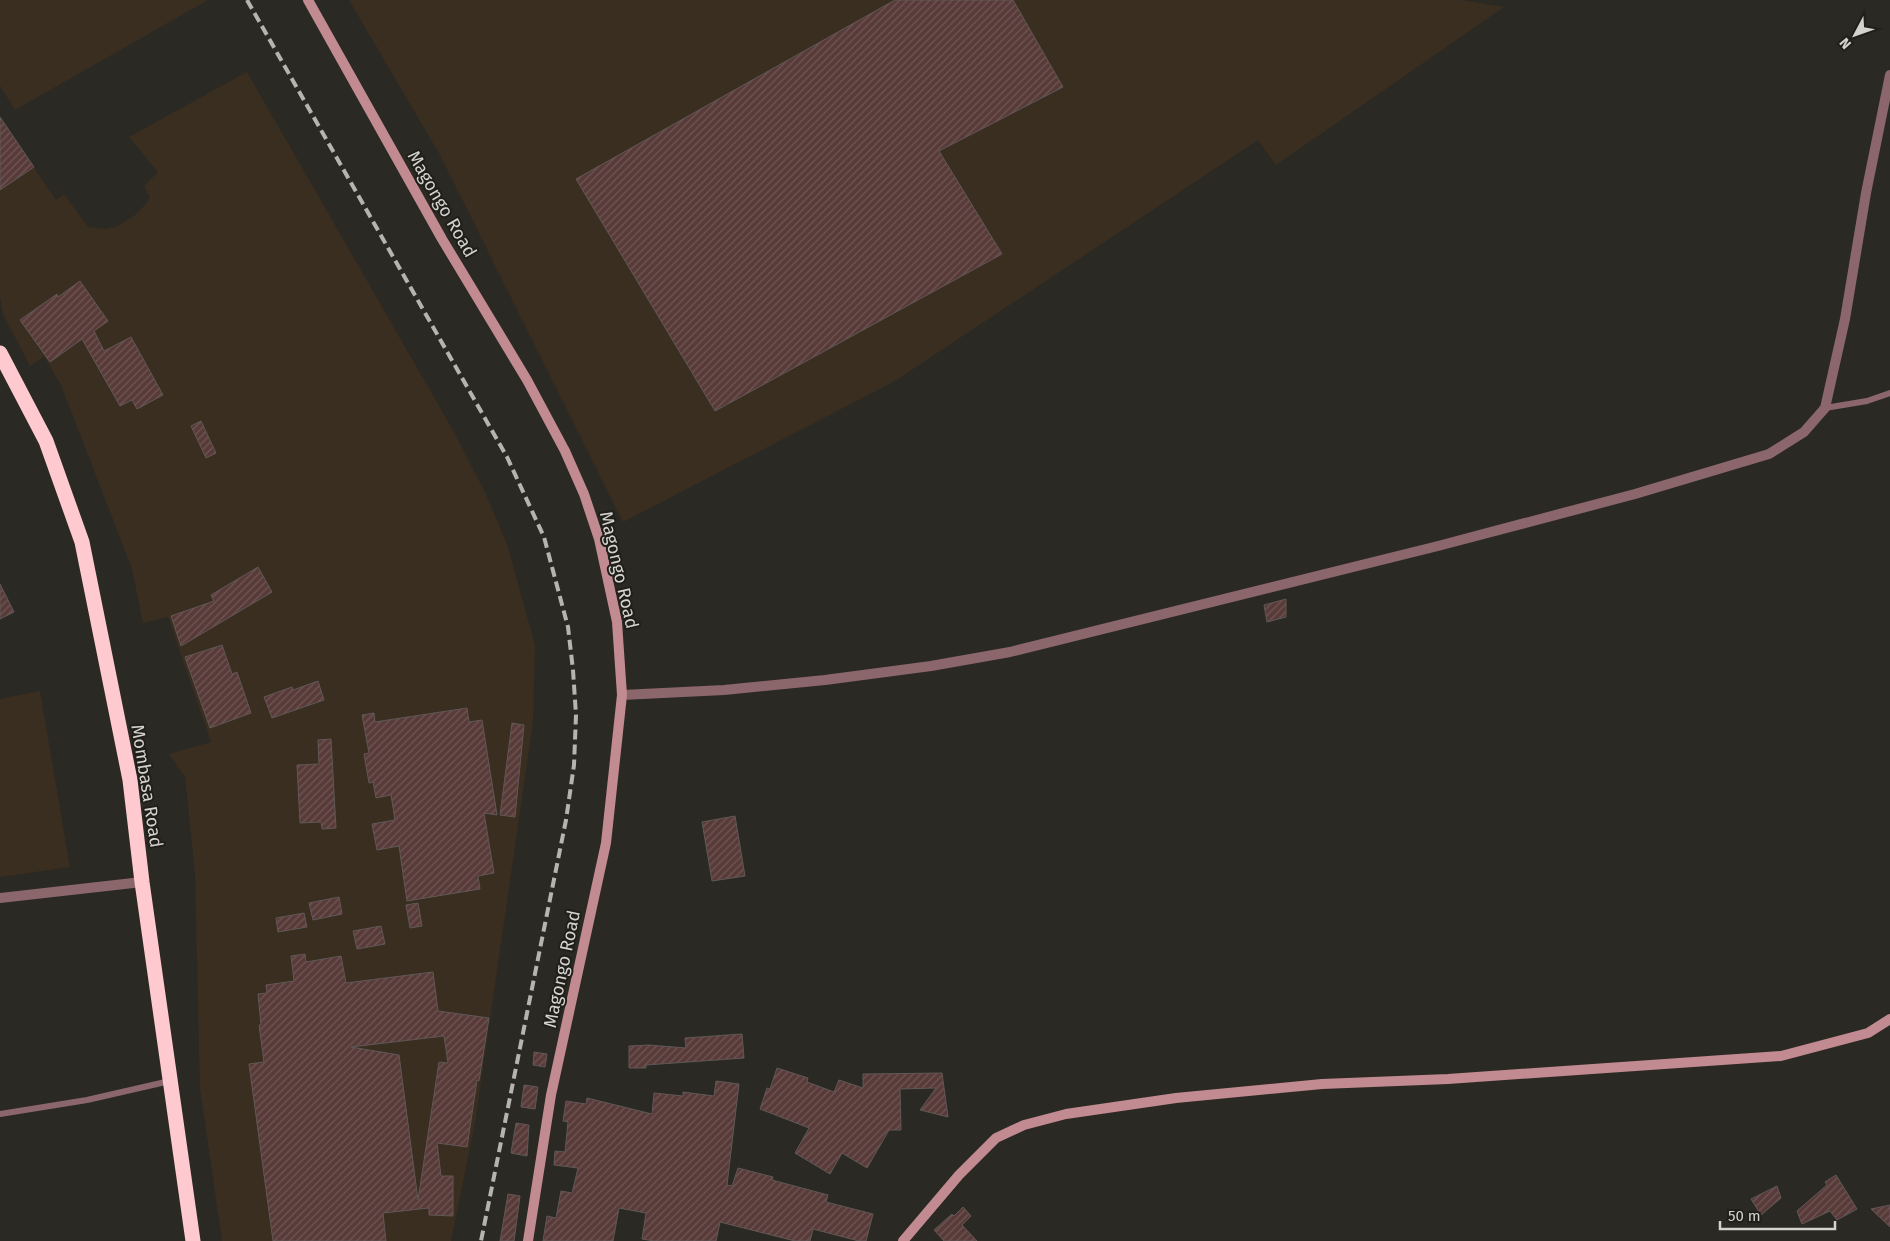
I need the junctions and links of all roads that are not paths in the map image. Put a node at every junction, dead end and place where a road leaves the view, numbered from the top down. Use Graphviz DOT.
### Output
graph roads {
  1 [pos="308,0"];
  2 [pos="1890,75"];
  3 [pos="0,353"];
  4 [pos="1890,393"];
  5 [pos="1825,408"];
  6 [pos="622,695"];
  7 [pos="142,882"];
  8 [pos="0,898"];
  9 [pos="1890,1018"];
  10 [pos="170,1082"];
  11 [pos="0,1114"];
  12 [pos="193,1241"];
  13 [pos="528,1241"];
  14 [pos="903,1241"];
  1 -- 6 [label="street, Magongo Road"];
  2 -- 5 [label="street"];
  3 -- 7 [label="highway, Mombasa Road"];
  4 -- 5 [label="lane"];
  5 -- 6 [label="street"];
  6 -- 13 [label="street, Magongo Road"];
  7 -- 8 [label="street"];
  7 -- 10 [label="highway, Mombasa Road"];
  9 -- 14 [label="street"];
  10 -- 11 [label="lane"];
  10 -- 12 [label="highway, Mombasa Road"];
}
